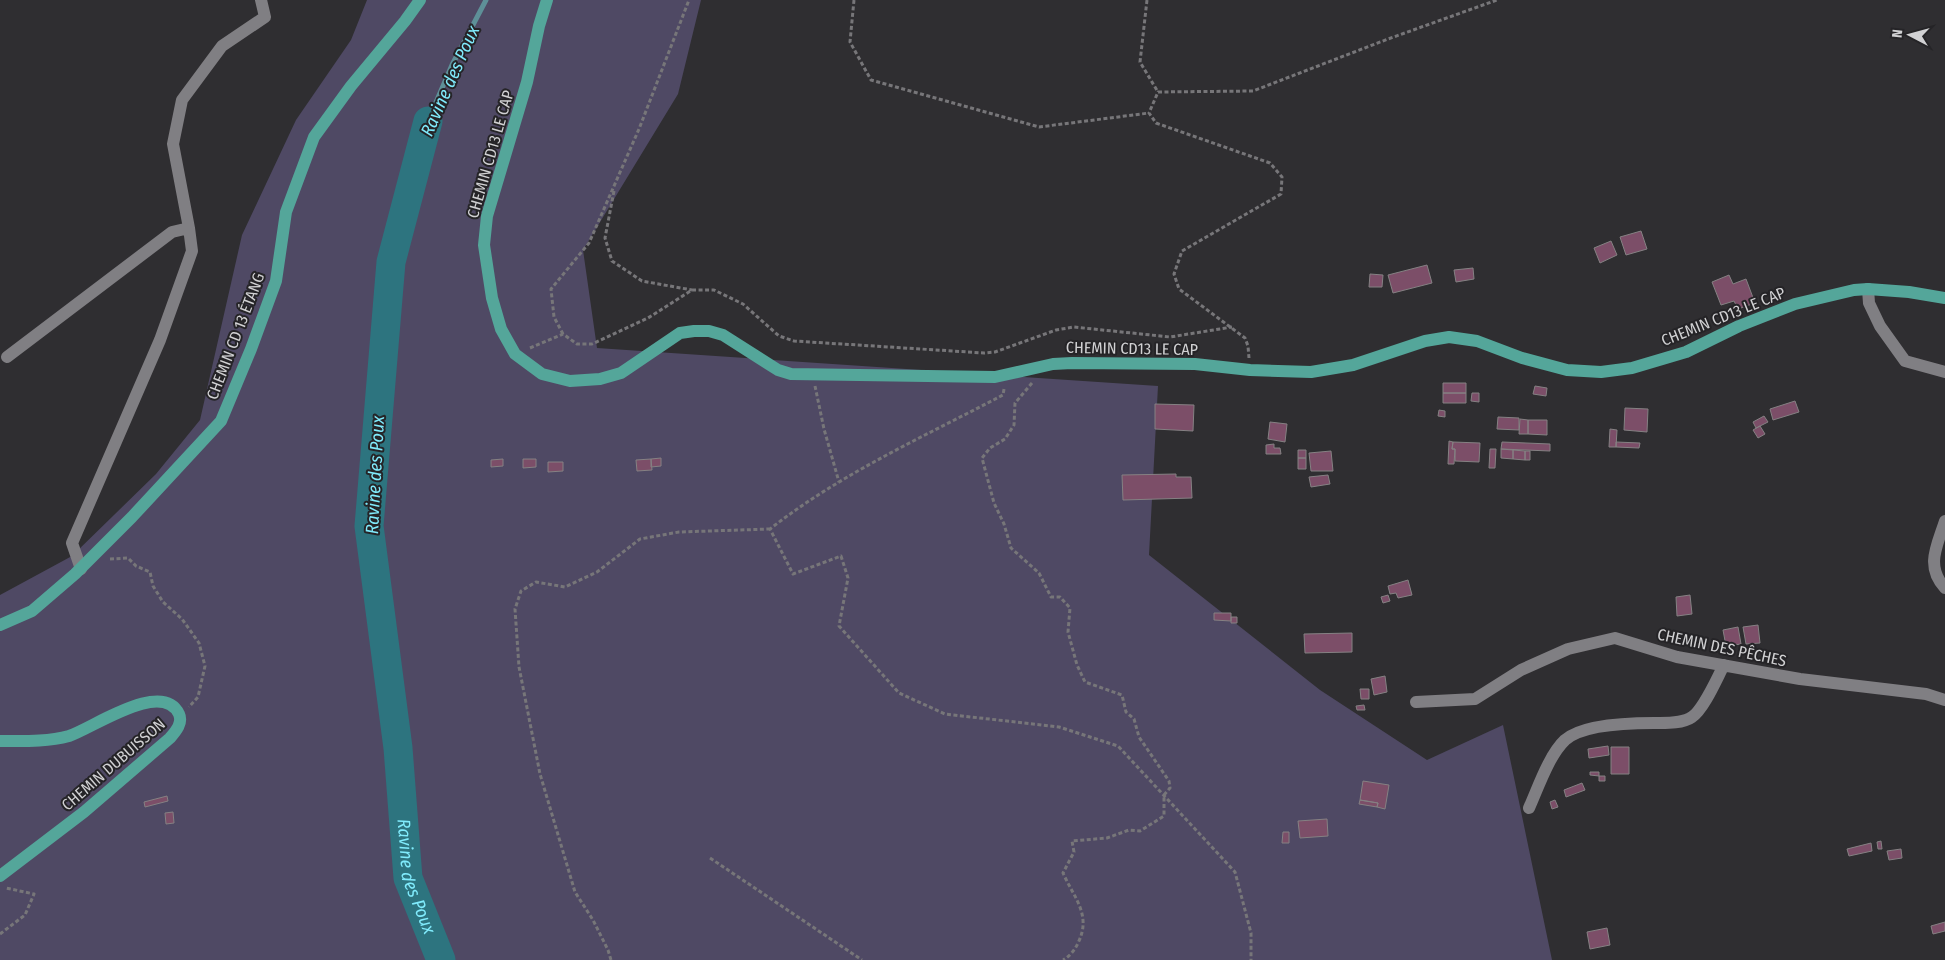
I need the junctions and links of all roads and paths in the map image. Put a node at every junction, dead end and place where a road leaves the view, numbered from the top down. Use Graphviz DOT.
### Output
graph roads {
  1 [pos="261,0"];
  2 [pos="420,0"];
  3 [pos="547,0"];
  4 [pos="689,0"];
  5 [pos="854,0"];
  6 [pos="1147,0"];
  7 [pos="1497,0"];
  8 [pos="1158,92"];
  9 [pos="1149,113"];
  10 [pos="616,184"];
  11 [pos="189,228"];
  12 [pos="1868,289"];
  13 [pos="692,290"];
  14 [pos="1945,298"];
  15 [pos="1233,327"];
  16 [pos="563,334"];
  17 [pos="515,354"];
  18 [pos="7,357"];
  19 [pos="1053,364"];
  20 [pos="1250,370"];
  21 [pos="1945,372"];
  22 [pos="813,374"];
  23 [pos="1004,376"];
  24 [pos="840,482"];
  25 [pos="1945,521"];
  26 [pos="770,529"];
  27 [pos="90,560"];
  28 [pos="81,569"];
  29 [pos="1945,588"];
  30 [pos="0,625"];
  31 [pos="1724,665"];
  32 [pos="1945,700"];
  33 [pos="1416,702"];
  34 [pos="180,717"];
  35 [pos="0,741"];
  36 [pos="1164,795"];
  37 [pos="1529,808"];
  38 [pos="710,858"];
  39 [pos="0,876"];
  40 [pos="0,887"];
  41 [pos="0,934"];
  42 [pos="611,960"];
  43 [pos="862,960"];
  44 [pos="1063,960"];
  45 [pos="1251,960"];
  1 -- 11 [label="street"];
  2 -- 27 [label="main road, CHEMIN CD 13 ÉTANG"];
  3 -- 17 [label="main road, CHEMIN CD13 LE CAP"];
  4 -- 10 [label="path"];
  5 -- 9 [label="path"];
  6 -- 8 [label="path"];
  7 -- 8 [label="path"];
  8 -- 9 [label="path"];
  9 -- 15 [label="path"];
  10 -- 13 [label="path"];
  10 -- 16 [label="path"];
  11 -- 18 [label="street"];
  11 -- 28 [label="street"];
  12 -- 14 [label="main road, CHEMIN CD13 LE CAP"];
  12 -- 20 [label="main road, CHEMIN CD13 LE CAP"];
  12 -- 21 [label="street"];
  13 -- 15 [label="path"];
  13 -- 16 [label="path"];
  15 -- 20 [label="path"];
  16 -- 17 [label="path"];
  17 -- 22 [label="main road, CHEMIN CD13 LE CAP"];
  19 -- 20 [label="main road, CHEMIN CD13 LE CAP"];
  19 -- 23 [label="main road, CHEMIN CD13 LE CAP"];
  19 -- 36 [label="path"];
  22 -- 23 [label="main road, CHEMIN CD13 LE CAP"];
  22 -- 24 [label="path"];
  23 -- 24 [label="path"];
  24 -- 26 [label="path"];
  25 -- 29 [label="street"];
  26 -- 36 [label="path"];
  26 -- 42 [label="path"];
  27 -- 28 [label="main road, CHEMIN CD 13 ÉTANG"];
  27 -- 34 [label="path"];
  28 -- 30 [label="main road, CHEMIN CD 13 ÉTANG"];
  31 -- 32 [label="street, CHEMIN DES PÊCHES"];
  31 -- 33 [label="street, CHEMIN DES PÊCHES"];
  31 -- 37 [label="street"];
  34 -- 35 [label="main road, CHEMIN DUBUISSON"];
  34 -- 39 [label="main road, CHEMIN DUBUISSON"];
  36 -- 44 [label="path"];
  36 -- 45 [label="path"];
  38 -- 43 [label="path"];
  40 -- 41 [label="path"];
}
